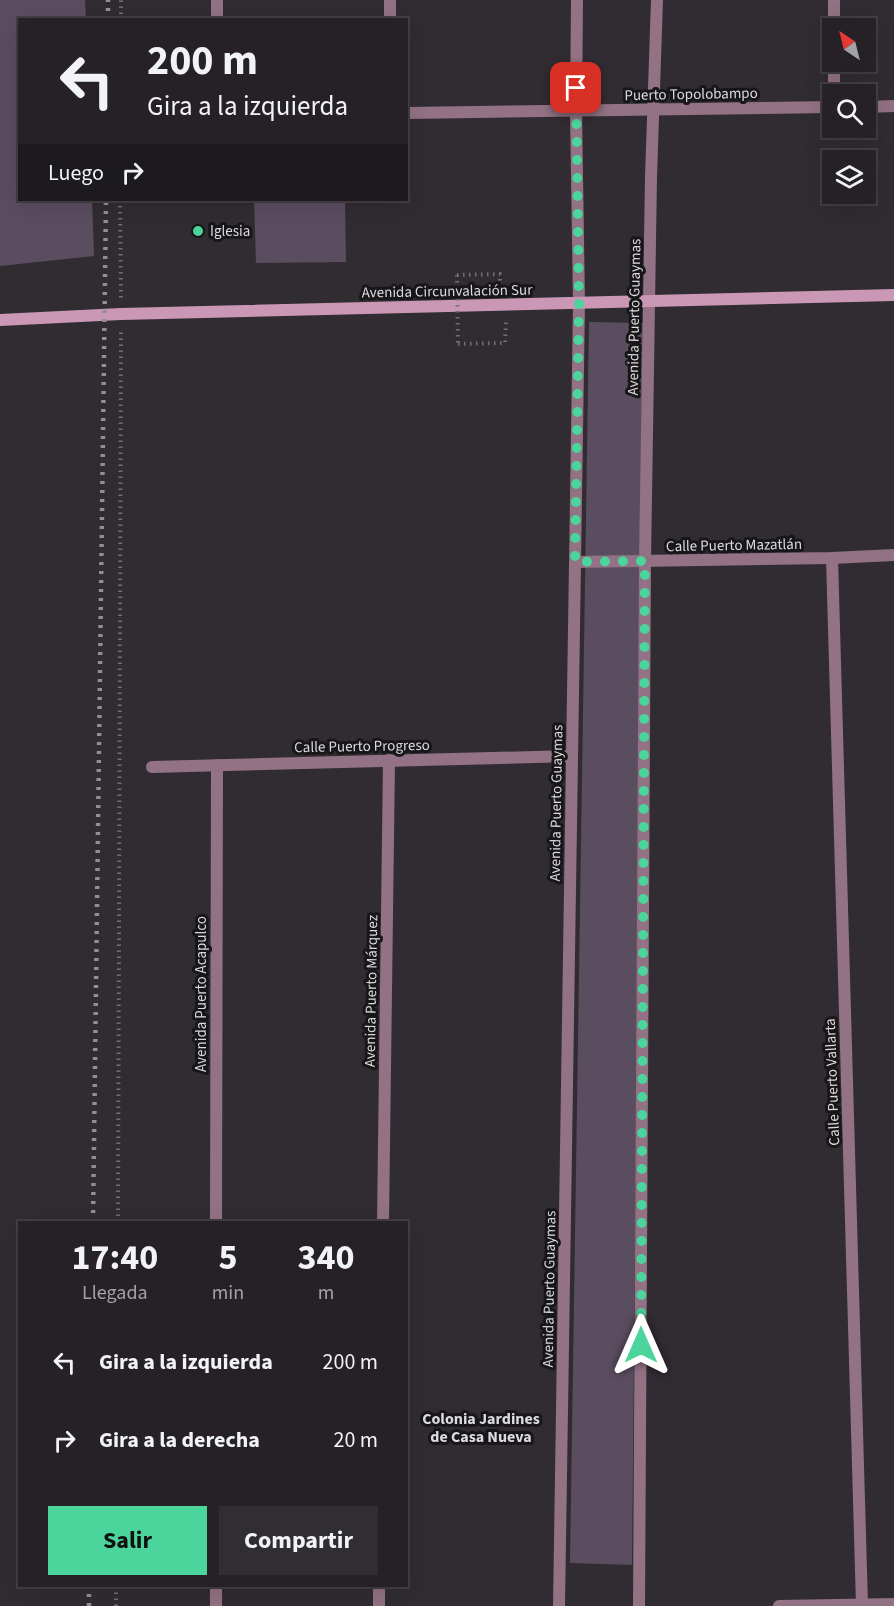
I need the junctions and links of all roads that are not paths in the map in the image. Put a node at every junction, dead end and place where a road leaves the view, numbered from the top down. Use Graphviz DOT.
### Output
graph roads {
  1 [pos="217,0"];
  2 [pos="390,0"];
  3 [pos="577,0"];
  4 [pos="657,0"];
  5 [pos="834,0"];
  6 [pos="217,18"];
  7 [pos="390,18"];
  8 [pos="834,18"];
  9 [pos="894,106"];
  10 [pos="822,107"];
  11 [pos="876,107"];
  12 [pos="653,110"];
  13 [pos="576,111"];
  14 [pos="408,113"];
  15 [pos="894,295"];
  16 [pos="649,300"];
  17 [pos="579,303"];
  18 [pos="0,320"];
  19 [pos="894,555"];
  20 [pos="832,558"];
  21 [pos="645,561"];
  22 [pos="575,562"];
  23 [pos="572,756"];
  24 [pos="388,760"];
  25 [pos="217,765"];
  26 [pos="152,767"];
  27 [pos="216,1221"];
  28 [pos="383,1221"];
  29 [pos="216,1587"];
  30 [pos="379,1587"];
  31 [pos="894,1604"];
  32 [pos="862,1605"];
  33 [pos="216,1606"];
  34 [pos="379,1606"];
  35 [pos="559,1606"];
  36 [pos="639,1606"];
  37 [pos="779,1606"];
  1 -- 6 [label="street"];
  2 -- 7 [label="street"];
  3 -- 13 [label="street, Avenida Puerto Guaymas"];
  4 -- 12 [label="street, Avenida Puerto Guaymas"];
  5 -- 8 [label="street"];
  9 -- 11 [label="street"];
  10 -- 12 [label="street, Puerto Topolobampo"];
  12 -- 13 [label="street, Puerto Topolobampo"];
  12 -- 16 [label="street, Avenida Puerto Guaymas"];
  13 -- 14 [label="street, Puerto Topolobampo"];
  13 -- 17 [label="street, Avenida Puerto Guaymas"];
  15 -- 16 [label="street, Avenida Circunvalación Sur"];
  16 -- 17 [label="street, Avenida Circunvalación Sur"];
  16 -- 21 [label="street, Avenida Puerto Guaymas"];
  17 -- 18 [label="street, Avenida Circunvalación Sur"];
  17 -- 22 [label="street, Avenida Puerto Guaymas"];
  19 -- 20 [label="street, Calle Puerto Mazatlán"];
  20 -- 21 [label="street, Calle Puerto Mazatlán"];
  20 -- 32 [label="street, Calle Puerto Vallarta"];
  21 -- 22 [label="street, Calle Puerto Mazatlán"];
  21 -- 36 [label="street, Avenida Puerto Guaymas"];
  22 -- 23 [label="street, Avenida Puerto Guaymas"];
  23 -- 24 [label="street, Calle Puerto Progreso"];
  23 -- 35 [label="street, Avenida Puerto Guaymas"];
  24 -- 25 [label="street, Calle Puerto Progreso"];
  24 -- 28 [label="street, Avenida Puerto Márquez"];
  25 -- 26 [label="street, Calle Puerto Progreso"];
  25 -- 27 [label="street, Avenida Puerto Acapulco"];
  29 -- 33 [label="street"];
  30 -- 34 [label="street"];
  31 -- 32 [label="street"];
  32 -- 37 [label="street"];
}
